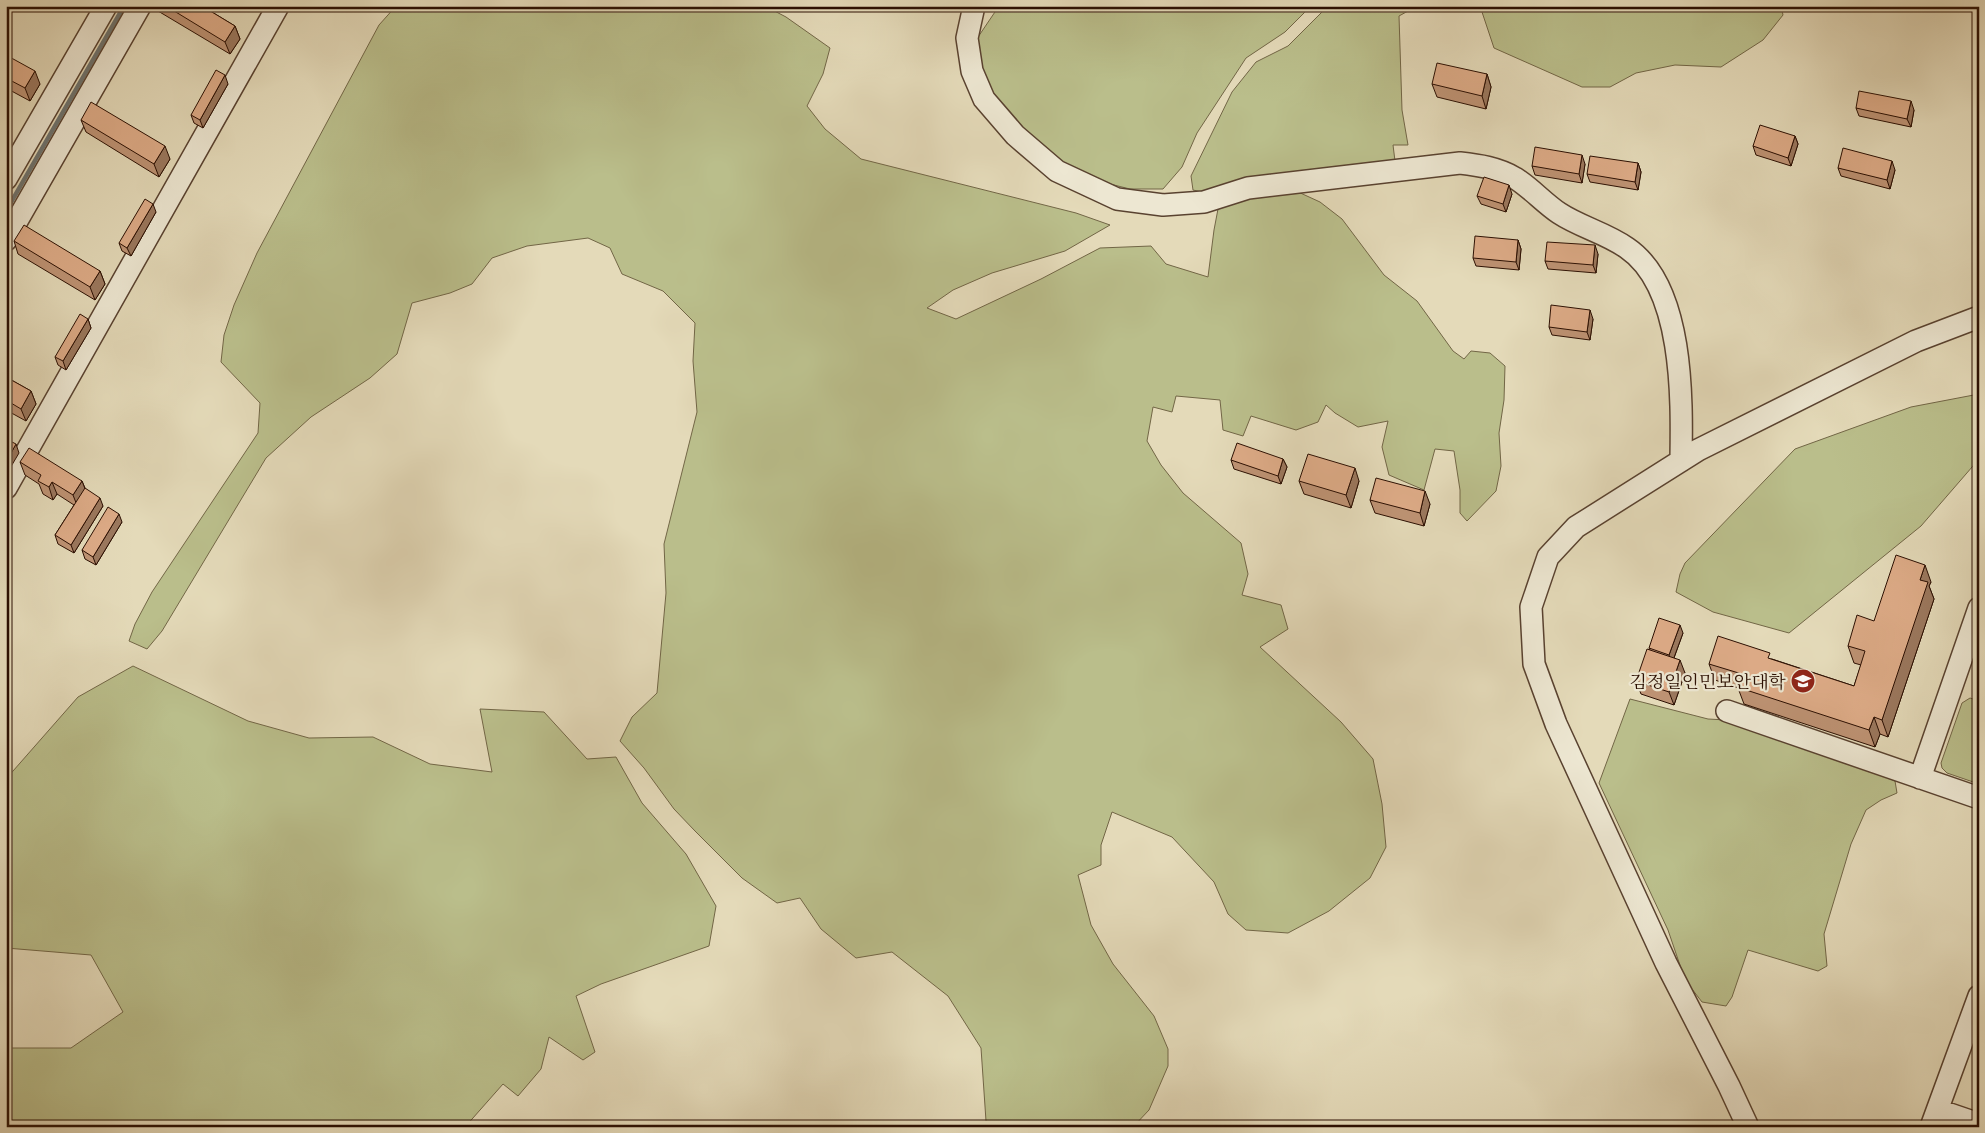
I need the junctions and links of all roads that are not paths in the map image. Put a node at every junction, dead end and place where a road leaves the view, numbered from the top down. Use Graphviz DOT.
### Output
graph roads {
  1 [pos="106,6"];
  2 [pos="140,6"];
  3 [pos="278,6"];
  4 [pos="974,6"];
  5 [pos="6,179"];
  6 [pos="6,240"];
  7 [pos="1979,317"];
  8 [pos="1681,461"];
  9 [pos="6,488"];
  10 [pos="1979,608"];
  11 [pos="1726,711"];
  12 [pos="1920,778"];
  13 [pos="1979,798"];
  14 [pos="1979,996"];
  15 [pos="1934,1121"];
  16 [pos="1979,1124"];
  17 [pos="1748,1127"];
  1 -- 5 [label="street"];
  2 -- 6 [label="street"];
  3 -- 9 [label="street"];
  4 -- 8 [label="street"];
  7 -- 8 [label="street"];
  8 -- 17 [label="street"];
  10 -- 12 [label="street"];
  11 -- 12 [label="street"];
  12 -- 13 [label="street"];
  14 -- 15 [label="street"];
  15 -- 16 [label="street"];
}
